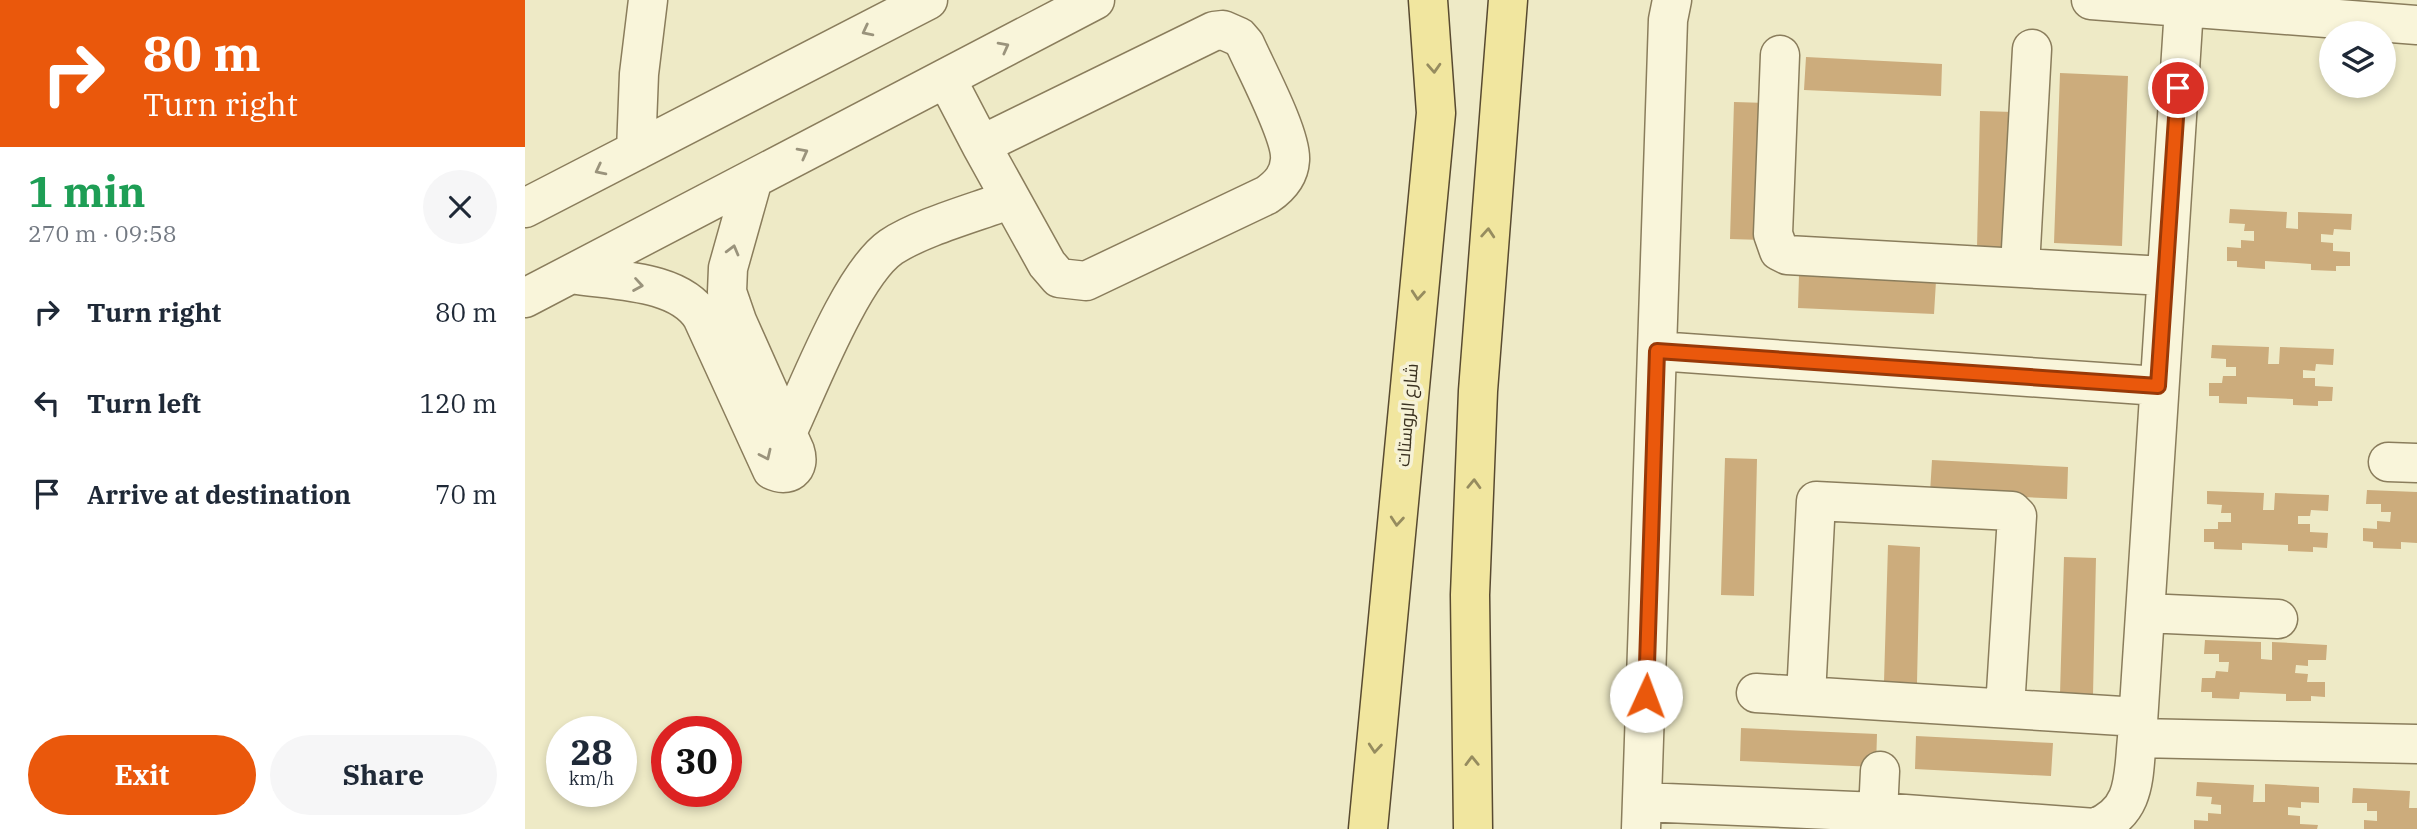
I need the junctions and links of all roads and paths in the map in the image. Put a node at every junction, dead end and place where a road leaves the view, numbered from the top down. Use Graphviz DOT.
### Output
graph roads {
  1 [pos="648,0"];
  2 [pos="928,0"];
  3 [pos="1095,0"];
  4 [pos="1429,0"];
  5 [pos="1508,0"];
  6 [pos="1672,0"];
  7 [pos="2091,0"];
  8 [pos="2184,8"];
  9 [pos="2417,25"];
  10 [pos="2032,49"];
  11 [pos="1780,55"];
  12 [pos="946,78"];
  13 [pos="981,145"];
  14 [pos="636,151"];
  15 [pos="753,179"];
  16 [pos="1011,199"];
  17 [pos="525,208"];
  18 [pos="2019,267"];
  19 [pos="571,274"];
  20 [pos="2165,276"];
  21 [pos="525,298"];
  22 [pos="711,300"];
  23 [pos="1657,351"];
  24 [pos="2158,386"];
  25 [pos="2145,613"];
  26 [pos="2278,619"];
  27 [pos="1756,693"];
  28 [pos="1806,696"];
  29 [pos="2005,708"];
  30 [pos="2138,727"];
  31 [pos="2417,744"];
  32 [pos="1880,771"];
  33 [pos="1878,812"];
  34 [pos="1642,815"];
  35 [pos="1368,829"];
  36 [pos="1473,829"];
  1 -- 14 [label="street"];
  2 -- 14 [label="street, one-way"];
  12 -- 3 [label="street, one-way"];
  4 -- 35 [label="main road, شارع الروستات, one-way"];
  36 -- 5 [label="main road, one-way"];
  6 -- 23 [label="street"];
  7 -- 8 [label="street"];
  8 -- 9 [label="street"];
  8 -- 20 [label="street"];
  10 -- 18 [label="street"];
  11 -- 18 [label="street"];
  12 -- 13 [label="street"];
  15 -- 12 [label="street, one-way"];
  13 -- 16 [label="street"];
  13 -- 16 [label="street"];
  14 -- 17 [label="street, one-way"];
  15 -- 19 [label="street"];
  22 -- 15 [label="street, one-way"];
  16 -- 22 [label="street"];
  18 -- 20 [label="street"];
  19 -- 21 [label="street"];
  19 -- 22 [label="street, one-way"];
  20 -- 24 [label="street"];
  23 -- 24 [label="street"];
  23 -- 34 [label="street"];
  24 -- 25 [label="street"];
  25 -- 26 [label="street"];
  25 -- 30 [label="street"];
  27 -- 28 [label="street"];
  28 -- 29 [label="street"];
  28 -- 29 [label="street"];
  29 -- 30 [label="street"];
  30 -- 31 [label="street"];
  30 -- 33 [label="street"];
  32 -- 33 [label="street"];
  33 -- 34 [label="street"];
}
